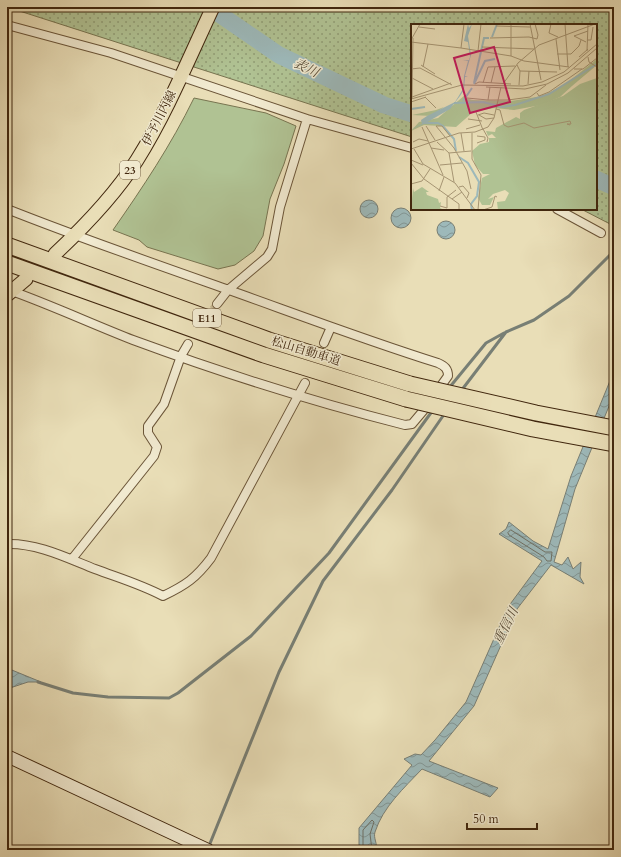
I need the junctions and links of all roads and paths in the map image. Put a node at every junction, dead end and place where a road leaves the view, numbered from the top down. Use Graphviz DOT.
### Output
graph roads {
  1 [pos="213,7"];
  2 [pos="7,25"];
  3 [pos="182,73"];
  4 [pos="307,119"];
  5 [pos="411,148"];
  6 [pos="7,209"];
  7 [pos="559,210"];
  8 [pos="601,233"];
  9 [pos="74,236"];
  10 [pos="7,245"];
  11 [pos="56,254"];
  12 [pos="7,262"];
  13 [pos="26,279"];
  14 [pos="228,290"];
  15 [pos="9,292"];
  16 [pos="217,304"];
  17 [pos="331,327"];
  18 [pos="324,343"];
  19 [pos="188,344"];
  20 [pos="181,356"];
  21 [pos="305,383"];
  22 [pos="297,394"];
  23 [pos="614,428"];
  24 [pos="614,444"];
  25 [pos="7,544"];
  26 [pos="72,559"];
  27 [pos="7,756"];
  28 [pos="205,849"];
  1 -- 3 [label="main road, 伊予川内線 / 23"];
  2 -- 3 [label="street"];
  3 -- 4 [label="street"];
  3 -- 9 [label="main road, 伊予川内線 / 23"];
  4 -- 5 [label="street"];
  4 -- 14 [label="street"];
  6 -- 9 [label="street"];
  7 -- 8 [label="street"];
  9 -- 11 [label="main road, 伊予川内線 / 23"];
  9 -- 14 [label="street"];
  10 -- 23 [label="highway, 松山自動車道 / E11, bridge"];
  12 -- 24 [label="highway, 松山自動車道 / E11, bridge"];
  13 -- 15 [label="main road"];
  14 -- 16 [label="street"];
  14 -- 17 [label="street"];
  15 -- 20 [label="street"];
  17 -- 18 [label="street"];
  17 -- 22 [label="street"];
  19 -- 20 [label="street"];
  20 -- 22 [label="street"];
  20 -- 26 [label="street"];
  21 -- 22 [label="street"];
  22 -- 26 [label="street"];
  25 -- 26 [label="street"];
  27 -- 28 [label="street"];
}
